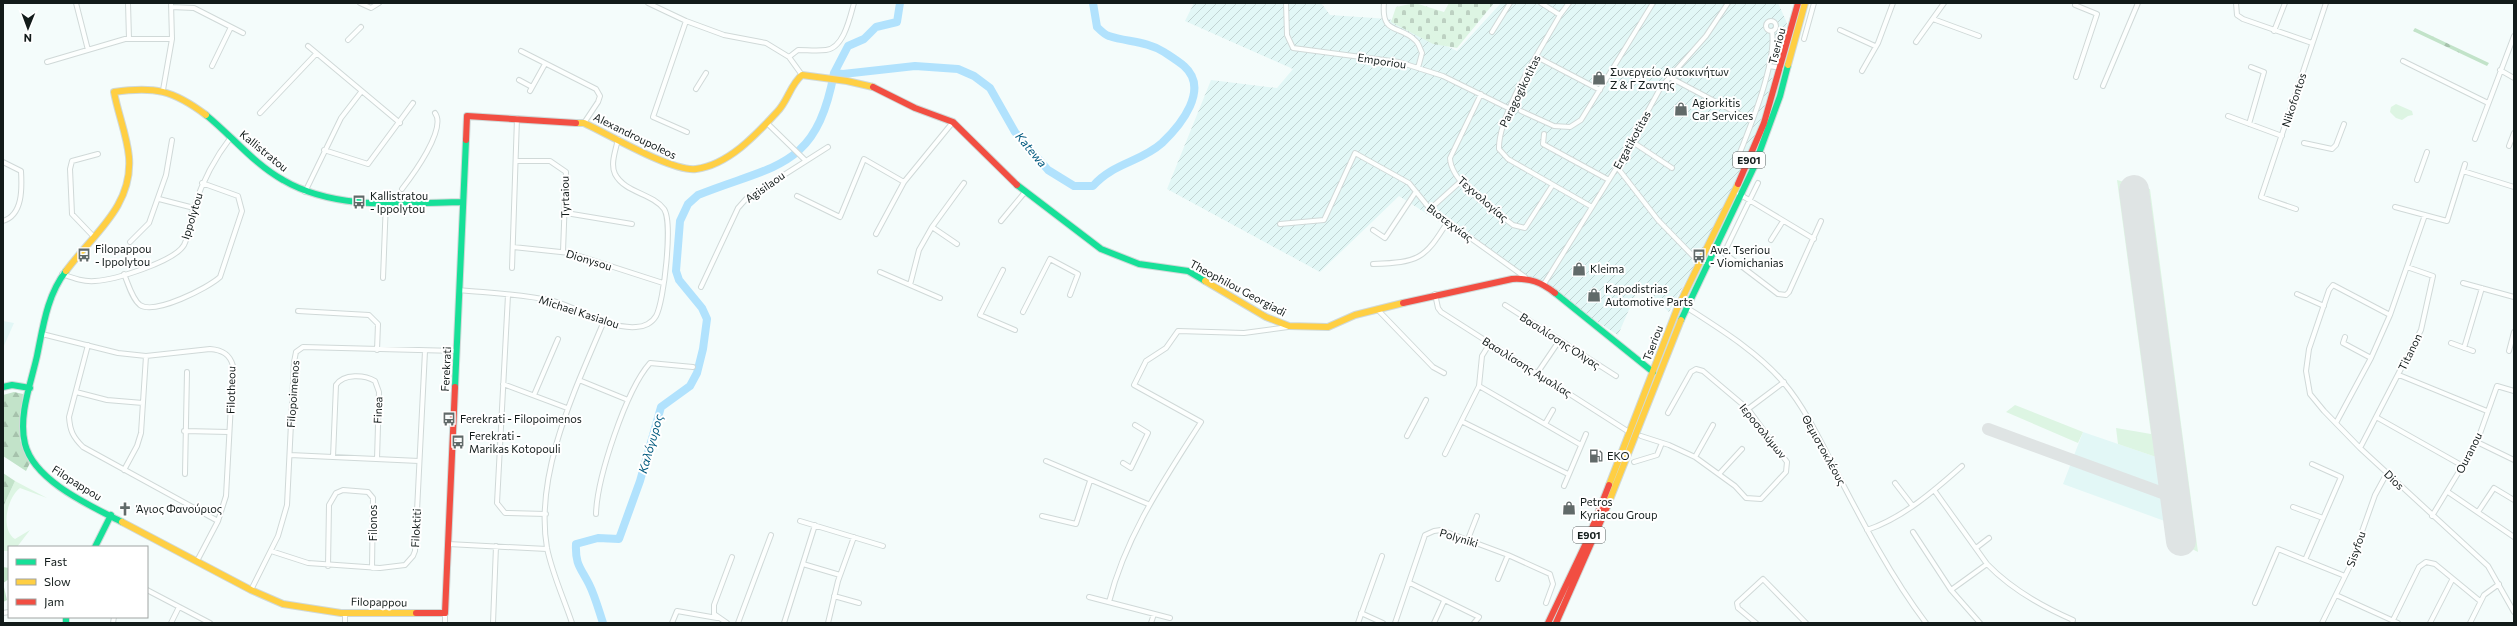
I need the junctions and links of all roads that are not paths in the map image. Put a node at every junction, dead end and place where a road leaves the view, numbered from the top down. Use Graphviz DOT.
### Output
graph roads {
  1 [pos="76,3"];
  2 [pos="128,3"];
  3 [pos="360,3"];
  4 [pos="379,3"];
  5 [pos="648,3"];
  6 [pos="854,3"];
  7 [pos="1286,3"];
  8 [pos="1384,3"];
  9 [pos="1510,3"];
  10 [pos="1541,3"];
  11 [pos="1569,3"];
  12 [pos="1653,3"];
  13 [pos="1728,3"];
  14 [pos="1798,3"];
  15 [pos="1805,3"];
  16 [pos="1814,3"];
  17 [pos="1893,3"];
  18 [pos="1944,3"];
  19 [pos="2138,3"];
  20 [pos="2236,3"];
  21 [pos="2285,3"];
  22 [pos="2326,3"];
  23 [pos="171,5"];
  24 [pos="2075,5"];
  25 [pos="1560,14"];
  26 [pos="1934,19"];
  27 [pos="686,21"];
  28 [pos="231,27"];
  29 [pos="362,27"];
  30 [pos="1840,30"];
  31 [pos="1772,31"];
  32 [pos="2274,31"];
  33 [pos="1492,32"];
  34 [pos="243,33"];
  35 [pos="1979,36"];
  36 [pos="2514,36"];
  37 [pos="129,39"];
  38 [pos="172,39"];
  39 [pos="1804,39"];
  40 [pos="348,40"];
  41 [pos="1916,42"];
  42 [pos="2312,43"];
  43 [pos="308,46"];
  44 [pos="1875,46"];
  45 [pos="88,50"];
  46 [pos="521,51"];
  47 [pos="316,54"];
  48 [pos="789,57"];
  49 [pos="1537,57"];
  50 [pos="2403,61"];
  51 [pos="47,62"];
  52 [pos="545,64"];
  53 [pos="212,66"];
  54 [pos="1769,66"];
  55 [pos="2251,66"];
  56 [pos="1418,68"];
  57 [pos="1781,68"];
  58 [pos="2500,70"];
  59 [pos="1862,71"];
  60 [pos="706,73"];
  61 [pos="802,75"];
  62 [pos="1669,77"];
  63 [pos="2076,77"];
  64 [pos="2514,78"];
  65 [pos="519,80"];
  66 [pos="2103,86"];
  67 [pos="696,89"];
  68 [pos="164,90"];
  69 [pos="1600,90"];
  70 [pos="114,92"];
  71 [pos="361,92"];
  72 [pos="1481,94"];
  73 [pos="413,103"];
  74 [pos="2488,103"];
  75 [pos="1510,109"];
  76 [pos="1521,111"];
  77 [pos="260,113"];
  78 [pos="435,113"];
  79 [pos="467,116"];
  80 [pos="2228,116"];
  81 [pos="517,118"];
  82 [pos="1752,121"];
  83 [pos="953,122"];
  84 [pos="400,123"];
  85 [pos="584,123"];
  86 [pos="767,123"];
  87 [pos="2249,124"];
  88 [pos="2344,124"];
  89 [pos="687,132"];
  90 [pos="2514,133"];
  91 [pos="1544,134"];
  92 [pos="2282,136"];
  93 [pos="231,137"];
  94 [pos="618,138"];
  95 [pos="2475,138"];
  96 [pos="172,140"];
  97 [pos="1632,141"];
  98 [pos="2304,143"];
  99 [pos="2509,146"];
  100 [pos="828,147"];
  101 [pos="324,150"];
  102 [pos="2427,152"];
  103 [pos="98,154"];
  104 [pos="805,160"];
  105 [pos="516,161"];
  106 [pos="3,162"];
  107 [pos="1748,164"];
  108 [pos="2465,164"];
  109 [pos="1617,167"];
  110 [pos="1672,168"];
  111 [pos="2462,171"];
  112 [pos="1609,180"];
  113 [pos="2417,180"];
  114 [pos="904,182"];
  115 [pos="1460,182"];
  116 [pos="202,183"];
  117 [pos="964,183"];
  118 [pos="1758,183"];
  119 [pos="1552,186"];
  120 [pos="2514,187"];
  121 [pos="402,189"];
  122 [pos="305,192"];
  123 [pos="1025,192"];
  124 [pos="1735,192"];
  125 [pos="1415,193"];
  126 [pos="798,196"];
  127 [pos="1742,196"];
  128 [pos="159,199"];
  129 [pos="386,201"];
  130 [pos="1749,201"];
  131 [pos="463,202"];
  132 [pos="1592,207"];
  133 [pos="2396,207"];
  134 [pos="194,208"];
  135 [pos="1430,209"];
  136 [pos="2296,209"];
  137 [pos="566,214"];
  138 [pos="2425,215"];
  139 [pos="3,221"];
  140 [pos="1002,221"];
  141 [pos="1448,221"];
  142 [pos="1783,221"];
  143 [pos="1821,221"];
  144 [pos="632,224"];
  145 [pos="1280,224"];
  146 [pos="932,227"];
  147 [pos="1373,230"];
  148 [pos="876,234"];
  149 [pos="94,237"];
  150 [pos="1814,239"];
  151 [pos="1771,240"];
  152 [pos="130,242"];
  153 [pos="957,244"];
  154 [pos="1717,246"];
  155 [pos="513,247"];
  156 [pos="563,251"];
  157 [pos="1724,253"];
  158 [pos="1694,256"];
  159 [pos="1373,264"];
  160 [pos="2407,267"];
  161 [pos="512,268"];
  162 [pos="1003,270"];
  163 [pos="880,272"];
  164 [pos="62,274"];
  165 [pos="124,274"];
  166 [pos="383,278"];
  167 [pos="1527,278"];
  168 [pos="663,283"];
  169 [pos="2463,283"];
  170 [pos="1544,284"];
  171 [pos="910,285"];
  172 [pos="701,286"];
  173 [pos="2482,288"];
  174 [pos="460,290"];
  175 [pos="1435,294"];
  176 [pos="2297,294"];
  177 [pos="508,295"];
  178 [pos="1070,296"];
  179 [pos="2514,297"];
  180 [pos="940,298"];
  181 [pos="1505,305"];
  182 [pos="2324,306"];
  183 [pos="1686,308"];
  184 [pos="1377,309"];
  185 [pos="298,312"];
  186 [pos="1023,312"];
  187 [pos="2390,315"];
  188 [pos="604,321"];
  189 [pos="1289,326"];
  190 [pos="1014,330"];
  191 [pos="2514,332"];
  192 [pos="42,334"];
  193 [pos="2345,337"];
  194 [pos="558,339"];
  195 [pos="1559,341"];
  196 [pos="1490,343"];
  197 [pos="2451,343"];
  198 [pos="88,346"];
  199 [pos="2464,348"];
  200 [pos="377,350"];
  201 [pos="425,351"];
  202 [pos="457,351"];
  203 [pos="2473,351"];
  204 [pos="2510,351"];
  205 [pos="146,356"];
  206 [pos="2371,358"];
  207 [pos="693,367"];
  208 [pos="187,372"];
  209 [pos="1538,372"];
  210 [pos="1444,373"];
  211 [pos="1655,375"];
  212 [pos="2399,375"];
  213 [pos="1616,376"];
  214 [pos="579,380"];
  215 [pos="1784,382"];
  216 [pos="504,384"];
  217 [pos="1479,386"];
  218 [pos="3,387"];
  219 [pos="30,388"];
  220 [pos="2514,391"];
  221 [pos="76,392"];
  222 [pos="534,395"];
  223 [pos="628,400"];
  224 [pos="1426,400"];
  225 [pos="143,403"];
  226 [pos="567,408"];
  227 [pos="1748,409"];
  228 [pos="1553,410"];
  229 [pos="2487,411"];
  230 [pos="1668,413"];
  231 [pos="2376,417"];
  232 [pos="1463,422"];
  233 [pos="2336,423"];
  234 [pos="1545,424"];
  235 [pos="1135,425"];
  236 [pos="1713,425"];
  237 [pos="184,430"];
  238 [pos="229,432"];
  239 [pos="1629,432"];
  240 [pos="1586,434"];
  241 [pos="1407,436"];
  242 [pos="1641,436"];
  243 [pos="2478,442"];
  244 [pos="1662,443"];
  245 [pos="1581,445"];
  246 [pos="2360,448"];
  247 [pos="1742,449"];
  248 [pos="1446,454"];
  249 [pos="290,455"];
  250 [pos="333,457"];
  251 [pos="1695,457"];
  252 [pos="376,459"];
  253 [pos="2514,460"];
  254 [pos="419,461"];
  255 [pos="1046,461"];
  256 [pos="1634,462"];
  257 [pos="1123,463"];
  258 [pos="2312,464"];
  259 [pos="1962,466"];
  260 [pos="2463,466"];
  261 [pos="124,470"];
  262 [pos="2387,473"];
  263 [pos="184,474"];
  264 [pos="1568,474"];
  265 [pos="1719,474"];
  266 [pos="1090,481"];
  267 [pos="1895,483"];
  268 [pos="1564,486"];
  269 [pos="1934,490"];
  270 [pos="2448,492"];
  271 [pos="2514,500"];
  272 [pos="1148,504"];
  273 [pos="1912,505"];
  274 [pos="2293,507"];
  275 [pos="2478,512"];
  276 [pos="546,514"];
  277 [pos="596,514"];
  278 [pos="111,515"];
  279 [pos="1042,516"];
  280 [pos="1477,516"];
  281 [pos="2432,516"];
  282 [pos="2323,518"];
  283 [pos="218,521"];
  284 [pos="800,521"];
  285 [pos="816,525"];
  286 [pos="1867,530"];
  287 [pos="1913,532"];
  288 [pos="771,535"];
  289 [pos="854,537"];
  290 [pos="2514,537"];
  291 [pos="1989,538"];
  292 [pos="1468,539"];
  293 [pos="448,544"];
  294 [pos="96,546"];
  295 [pos="496,546"];
  296 [pos="883,546"];
  297 [pos="1976,548"];
  298 [pos="547,549"];
  299 [pos="271,551"];
  300 [pos="1508,555"];
  301 [pos="1382,556"];
  302 [pos="732,557"];
  303 [pos="2305,560"];
  304 [pos="197,561"];
  305 [pos="803,564"];
  306 [pos="1987,564"];
  307 [pos="328,566"];
  308 [pos="372,568"];
  309 [pos="840,575"];
  310 [pos="2345,576"];
  311 [pos="1498,579"];
  312 [pos="2452,580"];
  313 [pos="1410,583"];
  314 [pos="2499,584"];
  315 [pos="251,590"];
  316 [pos="1951,590"];
  317 [pos="148,591"];
  318 [pos="2336,595"];
  319 [pos="834,596"];
  320 [pos="1089,598"];
  321 [pos="1444,601"];
  322 [pos="2480,601"];
  323 [pos="1108,602"];
  324 [pos="859,603"];
  325 [pos="1546,603"];
  326 [pos="2255,603"];
  327 [pos="179,607"];
  328 [pos="345,612"];
  329 [pos="2514,612"];
  330 [pos="445,613"];
  331 [pos="1361,613"];
  332 [pos="1154,614"];
  333 [pos="717,618"];
  334 [pos="1170,618"];
  335 [pos="2393,620"];
  336 [pos="2072,622"];
  337 [pos="171,623"];
  338 [pos="210,623"];
  339 [pos="345,623"];
  340 [pos="445,623"];
  341 [pos="493,623"];
  342 [pos="572,623"];
  343 [pos="672,623"];
  344 [pos="727,623"];
  345 [pos="738,623"];
  346 [pos="784,623"];
  347 [pos="828,623"];
  348 [pos="1151,623"];
  349 [pos="1358,623"];
  350 [pos="1383,623"];
  351 [pos="1396,623"];
  352 [pos="1434,623"];
  353 [pos="1474,623"];
  354 [pos="1548,623"];
  355 [pos="1556,623"];
  356 [pos="1756,623"];
  357 [pos="1806,623"];
  358 [pos="1926,623"];
  359 [pos="1980,623"];
  360 [pos="2322,623"];
  361 [pos="2398,623"];
  362 [pos="2430,623"];
  363 [pos="2470,623"];
  1 -- 45 [label="street"];
  2 -- 37 [label="street"];
  3 -- 4 [label="street"];
  5 -- 27 [label="street"];
  6 -- 48 [label="street"];
  7 -- 56 [label="street, Emporiou"];
  8 -- 56 [label="street"];
  9 -- 33 [label="street"];
  10 -- 25 [label="street"];
  11 -- 25 [label="street, Paragogikotitas"];
  12 -- 69 [label="street"];
  13 -- 62 [label="street, Ergatikotitas"];
  14 -- 57 [label="street, Tseriou / E901"];
  15 -- 127 [label="street, Tseriou / E901"];
  16 -- 39 [label="street"];
  17 -- 44 [label="street"];
  18 -- 26 [label="street"];
  19 -- 66 [label="street"];
  20 -- 32 [label="street"];
  21 -- 32 [label="street"];
  22 -- 42 [label="street, Nikofontos"];
  23 -- 28 [label="street"];
  23 -- 38 [label="street"];
  24 -- 63 [label="street"];
  25 -- 49 [label="street, Paragogikotitas"];
  26 -- 35 [label="street"];
  26 -- 41 [label="street"];
  27 -- 48 [label="street"];
  27 -- 89 [label="street"];
  28 -- 34 [label="street"];
  28 -- 53 [label="street"];
  29 -- 40 [label="street"];
  30 -- 44 [label="street"];
  31 -- 54 [label="street"];
  32 -- 42 [label="street"];
  36 -- 58 [label="street"];
  37 -- 38 [label="street"];
  37 -- 45 [label="street"];
  38 -- 68 [label="street"];
  42 -- 92 [label="street, Nikofontos"];
  43 -- 47 [label="street"];
  44 -- 59 [label="street"];
  45 -- 51 [label="street"];
  46 -- 52 [label="street"];
  47 -- 71 [label="street"];
  47 -- 77 [label="street"];
  48 -- 61 [label="street"];
  49 -- 69 [label="street"];
  49 -- 75 [label="street, Paragogikotitas"];
  50 -- 74 [label="street"];
  52 -- 65 [label="street"];
  52 -- 85 [label="street"];
  54 -- 57 [label="street"];
  54 -- 82 [label="street"];
  55 -- 87 [label="street"];
  56 -- 72 [label="street, Emporiou"];
  57 -- 107 [label="street, Tseriou / E901"];
  58 -- 64 [label="street"];
  58 -- 74 [label="street"];
  60 -- 67 [label="street"];
  61 -- 83 [label="street, Theophilou Georgiadi"];
  61 -- 86 [label="street, Alexandroupoleos"];
  62 -- 82 [label="street"];
  62 -- 97 [label="street, Ergatikotitas"];
  68 -- 70 [label="street, Kallistratou"];
  68 -- 93 [label="street, Kallistratou"];
  69 -- 76 [label="street"];
  70 -- 149 [label="street, Filopappou"];
  71 -- 84 [label="street"];
  71 -- 101 [label="street"];
  72 -- 75 [label="street, Emporiou"];
  72 -- 115 [label="street, Τεχνολογίας"];
  73 -- 84 [label="street"];
  74 -- 95 [label="street"];
  75 -- 119 [label="street, Paragogikotitas"];
  78 -- 121 [label="street"];
  79 -- 81 [label="street, Alexandroupoleos"];
  79 -- 131 [label="street, Ferekrati"];
  80 -- 87 [label="street"];
  81 -- 85 [label="street, Alexandroupoleos"];
  81 -- 105 [label="street"];
  82 -- 107 [label="street"];
  83 -- 114 [label="street"];
  83 -- 123 [label="street, Theophilou Georgiadi"];
  84 -- 101 [label="street"];
  85 -- 94 [label="street, Alexandroupoleos"];
  86 -- 94 [label="street, Alexandroupoleos"];
  86 -- 104 [label="street"];
  87 -- 92 [label="street"];
  88 -- 98 [label="street"];
  90 -- 99 [label="street"];
  91 -- 112 [label="street"];
  92 -- 136 [label="street, Nikofontos"];
  93 -- 116 [label="street, Ippolytou"];
  93 -- 122 [label="street, Kallistratou"];
  94 -- 168 [label="street, Michael Kasialou"];
  96 -- 128 [label="street"];
  97 -- 109 [label="street, Ergatikotitas"];
  97 -- 110 [label="street"];
  100 -- 104 [label="street, Agisilaou"];
  101 -- 122 [label="street"];
  102 -- 113 [label="street"];
  103 -- 149 [label="street"];
  104 -- 172 [label="street, Agisilaou"];
  105 -- 137 [label="street, Tyrtaiou"];
  105 -- 155 [label="street"];
  106 -- 139 [label="street"];
  107 -- 124 [label="street, Tseriou / E901"];
  108 -- 111 [label="street"];
  109 -- 112 [label="street, Ergatikotitas"];
  109 -- 158 [label="street"];
  111 -- 120 [label="street"];
  111 -- 138 [label="street"];
  112 -- 132 [label="street, Ergatikotitas"];
  114 -- 126 [label="street"];
  114 -- 148 [label="street"];
  115 -- 119 [label="street, Τεχνολογίας"];
  115 -- 135 [label="street"];
  116 -- 134 [label="street, Ippolytou"];
  116 -- 165 [label="street"];
  117 -- 146 [label="street"];
  118 -- 130 [label="street"];
  119 -- 132 [label="street, Paragogikotitas"];
  122 -- 129 [label="street, Kallistratou"];
  123 -- 140 [label="street"];
  123 -- 189 [label="street, Theophilou Georgiadi"];
  124 -- 127 [label="street"];
  124 -- 211 [label="street, Tseriou / E901"];
  125 -- 135 [label="street, Βιοτεχνίας"];
  125 -- 145 [label="street, Βιοτεχνίας"];
  125 -- 147 [label="street"];
  127 -- 130 [label="street"];
  127 -- 154 [label="street, Tseriou / E901"];
  128 -- 134 [label="street"];
  128 -- 152 [label="street"];
  129 -- 131 [label="street, Kallistratou"];
  129 -- 166 [label="street"];
  130 -- 142 [label="street"];
  130 -- 157 [label="street"];
  131 -- 174 [label="street, Ferekrati"];
  132 -- 170 [label="street, Ergatikotitas"];
  133 -- 138 [label="street"];
  134 -- 165 [label="street, Ippolytou"];
  135 -- 141 [label="street, Βιοτεχνίας"];
  137 -- 144 [label="street"];
  137 -- 156 [label="street, Tyrtaiou"];
  138 -- 160 [label="street"];
  141 -- 159 [label="street"];
  141 -- 167 [label="street, Βιοτεχνίας"];
  142 -- 150 [label="street"];
  142 -- 151 [label="street"];
  143 -- 150 [label="street"];
  146 -- 153 [label="street"];
  146 -- 171 [label="street"];
  149 -- 164 [label="street, Filopappou"];
  150 -- 157 [label="street"];
  154 -- 157 [label="street"];
  154 -- 183 [label="street, Tseriou / E901"];
  155 -- 156 [label="street, Dionysou"];
  155 -- 161 [label="street"];
  156 -- 168 [label="street, Dionysou"];
  160 -- 187 [label="street"];
  160 -- 212 [label="street, Titanon"];
  162 -- 190 [label="street"];
  163 -- 171 [label="street"];
  164 -- 165 [label="street, Ippolytou"];
  164 -- 192 [label="street, Filopappou"];
  167 -- 170 [label="street, Theophilou Georgiadi"];
  167 -- 175 [label="street, Theophilou Georgiadi"];
  168 -- 188 [label="street, Michael Kasialou"];
  169 -- 173 [label="street"];
  170 -- 211 [label="street, Theophilou Georgiadi"];
  171 -- 180 [label="street"];
  173 -- 179 [label="street"];
  173 -- 199 [label="street"];
  174 -- 177 [label="street, Michael Kasialou"];
  174 -- 202 [label="street, Ferekrati"];
  175 -- 184 [label="street, Theophilou Georgiadi"];
  175 -- 196 [label="street, Βασιλίσσης Αμαλίας"];
  176 -- 182 [label="street"];
  177 -- 188 [label="street, Michael Kasialou"];
  177 -- 216 [label="street"];
  178 -- 186 [label="street"];
  181 -- 195 [label="street, Βασιλίσσης Όλγας"];
  182 -- 187 [label="street, Dios"];
  182 -- 233 [label="street, Dios"];
  183 -- 211 [label="street, Tseriou / E901"];
  183 -- 215 [label="street, Θεμιστοκλέους"];
  184 -- 189 [label="street, Theophilou Georgiadi"];
  184 -- 210 [label="street"];
  185 -- 200 [label="street"];
  187 -- 206 [label="street"];
  188 -- 214 [label="street"];
  189 -- 272 [label="street"];
  191 -- 204 [label="street"];
  192 -- 198 [label="street, Filotheou"];
  192 -- 219 [label="street, Filopappou"];
  193 -- 206 [label="street"];
  194 -- 222 [label="street"];
  195 -- 209 [label="street"];
  195 -- 213 [label="street, Βασιλίσσης Όλγας"];
  196 -- 209 [label="street, Βασιλίσσης Αμαλίας"];
  196 -- 217 [label="street"];
  197 -- 199 [label="street"];
  198 -- 205 [label="street, Filotheou"];
  198 -- 221 [label="street"];
  199 -- 203 [label="street"];
  200 -- 201 [label="street, Filopoimenos"];
  200 -- 249 [label="street, Filopoimenos"];
  201 -- 202 [label="street, Filopoimenos"];
  201 -- 254 [label="street, Filoktiti"];
  202 -- 293 [label="street, Ferekrati"];
  205 -- 225 [label="street"];
  205 -- 238 [label="street, Filotheou"];
  206 -- 233 [label="street"];
  207 -- 223 [label="street"];
  208 -- 237 [label="street"];
  209 -- 239 [label="street, Βασιλίσσης Αμαλίας"];
  211 -- 239 [label="street, Tseriou / E901"];
  211 -- 355 [label="street, Tseriou / E901"];
  212 -- 229 [label="street"];
  212 -- 231 [label="street, Titanon"];
  214 -- 223 [label="street"];
  214 -- 226 [label="street"];
  215 -- 227 [label="street"];
  215 -- 286 [label="street, Θεμιστοκλέους"];
  216 -- 222 [label="street"];
  216 -- 276 [label="street"];
  217 -- 232 [label="street"];
  217 -- 234 [label="street"];
  218 -- 219 [label="street"];
  219 -- 278 [label="street, Filopappou"];
  220 -- 229 [label="street, Ouranou"];
  221 -- 225 [label="street"];
  221 -- 261 [label="street"];
  222 -- 226 [label="street"];
  223 -- 277 [label="street"];
  224 -- 241 [label="street"];
  225 -- 261 [label="street"];
  226 -- 276 [label="street"];
  227 -- 230 [label="street, Ιεροσολύμων"];
  227 -- 265 [label="street, Ιεροσολύμων"];
  228 -- 234 [label="street"];
  229 -- 243 [label="street, Ouranou"];
  231 -- 246 [label="street, Titanon"];
  231 -- 260 [label="street"];
  232 -- 248 [label="street"];
  232 -- 264 [label="street"];
  233 -- 246 [label="street, Dios"];
  234 -- 245 [label="street"];
  235 -- 257 [label="street"];
  236 -- 251 [label="street"];
  237 -- 238 [label="street"];
  237 -- 263 [label="street"];
  238 -- 283 [label="street, Filotheou"];
  239 -- 354 [label="street, Tseriou / E901"];
  240 -- 245 [label="street"];
  242 -- 244 [label="street"];
  243 -- 253 [label="street"];
  243 -- 260 [label="street, Ouranou"];
  244 -- 251 [label="street"];
  244 -- 256 [label="street"];
  245 -- 264 [label="street"];
  246 -- 262 [label="street, Dios"];
  247 -- 265 [label="street"];
  249 -- 250 [label="street"];
  249 -- 299 [label="street, Filopoimenos"];
  250 -- 252 [label="street"];
  250 -- 252 [label="street, Finea"];
  251 -- 265 [label="street"];
  252 -- 254 [label="street"];
  254 -- 308 [label="street, Filoktiti"];
  255 -- 266 [label="street"];
  258 -- 282 [label="street"];
  259 -- 269 [label="street"];
  260 -- 270 [label="street, Ouranou"];
  261 -- 283 [label="street"];
  262 -- 281 [label="street, Dios"];
  262 -- 310 [label="street, Sisyfou"];
  264 -- 268 [label="street"];
  266 -- 272 [label="street"];
  266 -- 279 [label="street"];
  267 -- 273 [label="street"];
  269 -- 273 [label="street"];
  269 -- 297 [label="street"];
  270 -- 275 [label="street"];
  270 -- 281 [label="street, Ouranou"];
  271 -- 275 [label="street"];
  272 -- 323 [label="street"];
  273 -- 286 [label="street"];
  274 -- 282 [label="street"];
  275 -- 290 [label="street"];
  276 -- 298 [label="street"];
  278 -- 294 [label="street"];
  278 -- 304 [label="street, Filopappou"];
  280 -- 292 [label="street"];
  281 -- 314 [label="street, Dios"];
  282 -- 303 [label="street"];
  283 -- 304 [label="street, Filotheou"];
  284 -- 285 [label="street"];
  285 -- 289 [label="street"];
  285 -- 305 [label="street"];
  286 -- 358 [label="street, Θεμιστοκλέους"];
  287 -- 316 [label="street"];
  288 -- 345 [label="street"];
  289 -- 296 [label="street"];
  289 -- 309 [label="street"];
  291 -- 297 [label="street"];
  292 -- 300 [label="street, Polyniki"];
  292 -- 313 [label="street, Polyniki"];
  293 -- 295 [label="street"];
  293 -- 330 [label="street, Ferekrati"];
  295 -- 298 [label="street"];
  295 -- 341 [label="street"];
  297 -- 306 [label="street"];
  298 -- 342 [label="street"];
  299 -- 307 [label="street, Filoktiti"];
  299 -- 315 [label="street, Filopoimenos"];
  300 -- 311 [label="street"];
  300 -- 325 [label="street, Polyniki"];
  301 -- 331 [label="street"];
  302 -- 333 [label="street"];
  303 -- 310 [label="street"];
  303 -- 326 [label="street"];
  304 -- 315 [label="street, Filopappou"];
  305 -- 309 [label="street"];
  305 -- 346 [label="street"];
  306 -- 316 [label="street"];
  306 -- 336 [label="street"];
  307 -- 308 [label="street, Filoktiti"];
  307 -- 308 [label="street, Filonos"];
  309 -- 319 [label="street"];
  310 -- 318 [label="street, Sisyfou"];
  312 -- 322 [label="street"];
  312 -- 335 [label="street"];
  312 -- 362 [label="street"];
  313 -- 321 [label="street"];
  313 -- 351 [label="street, Polyniki"];
  314 -- 322 [label="street"];
  314 -- 329 [label="street, Dios"];
  315 -- 328 [label="street, Filopappou"];
  316 -- 359 [label="street"];
  317 -- 327 [label="street"];
  318 -- 335 [label="street"];
  318 -- 360 [label="street, Sisyfou"];
  319 -- 324 [label="street"];
  319 -- 347 [label="street"];
  320 -- 323 [label="street"];
  321 -- 352 [label="street"];
  321 -- 353 [label="street"];
  322 -- 363 [label="street"];
  323 -- 332 [label="street"];
  327 -- 337 [label="street"];
  327 -- 338 [label="street"];
  328 -- 330 [label="street, Filopappou"];
  328 -- 339 [label="street"];
  330 -- 340 [label="street, Ferekrati"];
  331 -- 349 [label="street"];
  331 -- 350 [label="street"];
  332 -- 334 [label="street"];
  332 -- 348 [label="street"];
  333 -- 343 [label="street"];
  333 -- 344 [label="street"];
  335 -- 361 [label="street"];
  356 -- 357 [label="street"];
}
